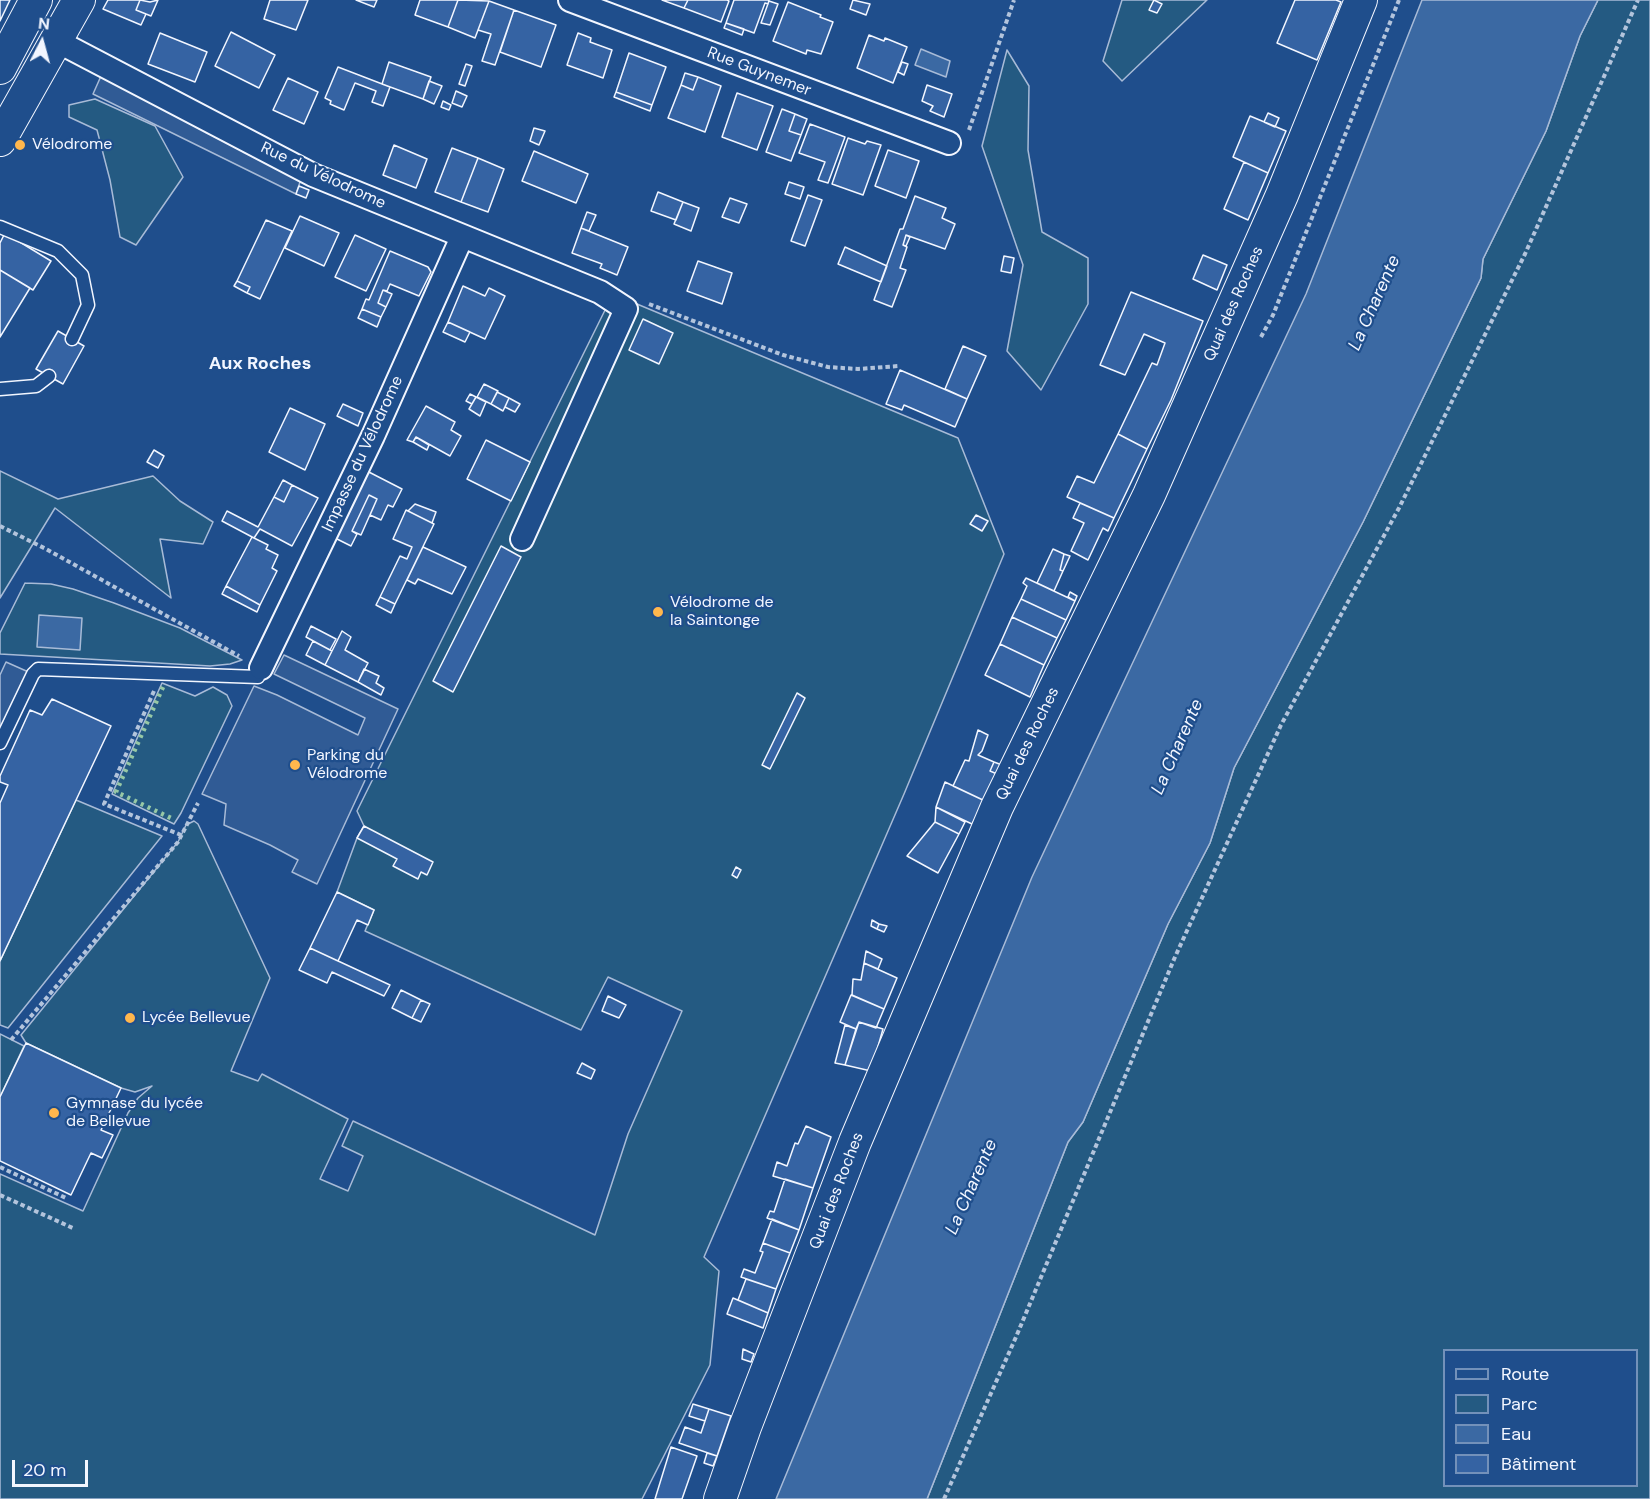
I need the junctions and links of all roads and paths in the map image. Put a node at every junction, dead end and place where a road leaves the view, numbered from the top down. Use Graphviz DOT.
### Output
graph roads {
  1 [pos="36,0"];
  2 [pos="61,0"];
  3 [pos="79,0"];
  4 [pos="570,0"];
  5 [pos="1014,0"];
  6 [pos="1361,0"];
  7 [pos="1399,0"];
  8 [pos="1638,0"];
  9 [pos="55,40"];
  10 [pos="0,68"];
  11 [pos="0,100"];
  12 [pos="0,140"];
  13 [pos="949,143"];
  14 [pos="0,227"];
  15 [pos="462,237"];
  16 [pos="640,301"];
  17 [pos="1261,338"];
  18 [pos="72,339"];
  19 [pos="899,366"];
  20 [pos="49,376"];
  21 [pos="0,389"];
  22 [pos="0,526"];
  23 [pos="522,539"];
  24 [pos="260,673"];
  25 [pos="162,674"];
  26 [pos="0,743"];
  27 [pos="198,803"];
  28 [pos="181,835"];
  29 [pos="11,1040"];
  30 [pos="0,1167"];
  31 [pos="0,1195"];
  32 [pos="66,1198"];
  33 [pos="75,1229"];
  34 [pos="720,1499"];
  35 [pos="944,1499"];
  1 -- 10 [label="street"];
  2 -- 11 [label="street"];
  3 -- 9 [label="street"];
  4 -- 13 [label="street, Rue Guynemer"];
  5 -- 13 [label="path"];
  6 -- 34 [label="street, Quai des Roches"];
  7 -- 17 [label="path"];
  8 -- 35 [label="path"];
  9 -- 12 [label="street"];
  9 -- 15 [label="street, Rue du Vélodrome"];
  14 -- 18 [label="lane"];
  15 -- 23 [label="street, Rue du Vélodrome"];
  15 -- 24 [label="street, Impasse du Vélodrome"];
  16 -- 19 [label="path"];
  20 -- 21 [label="lane"];
  22 -- 24 [label="path"];
  24 -- 25 [label="lane"];
  25 -- 26 [label="lane"];
  25 -- 28 [label="path"];
  27 -- 28 [label="path"];
  28 -- 29 [label="path"];
  30 -- 32 [label="path"];
  31 -- 33 [label="path"];
}
